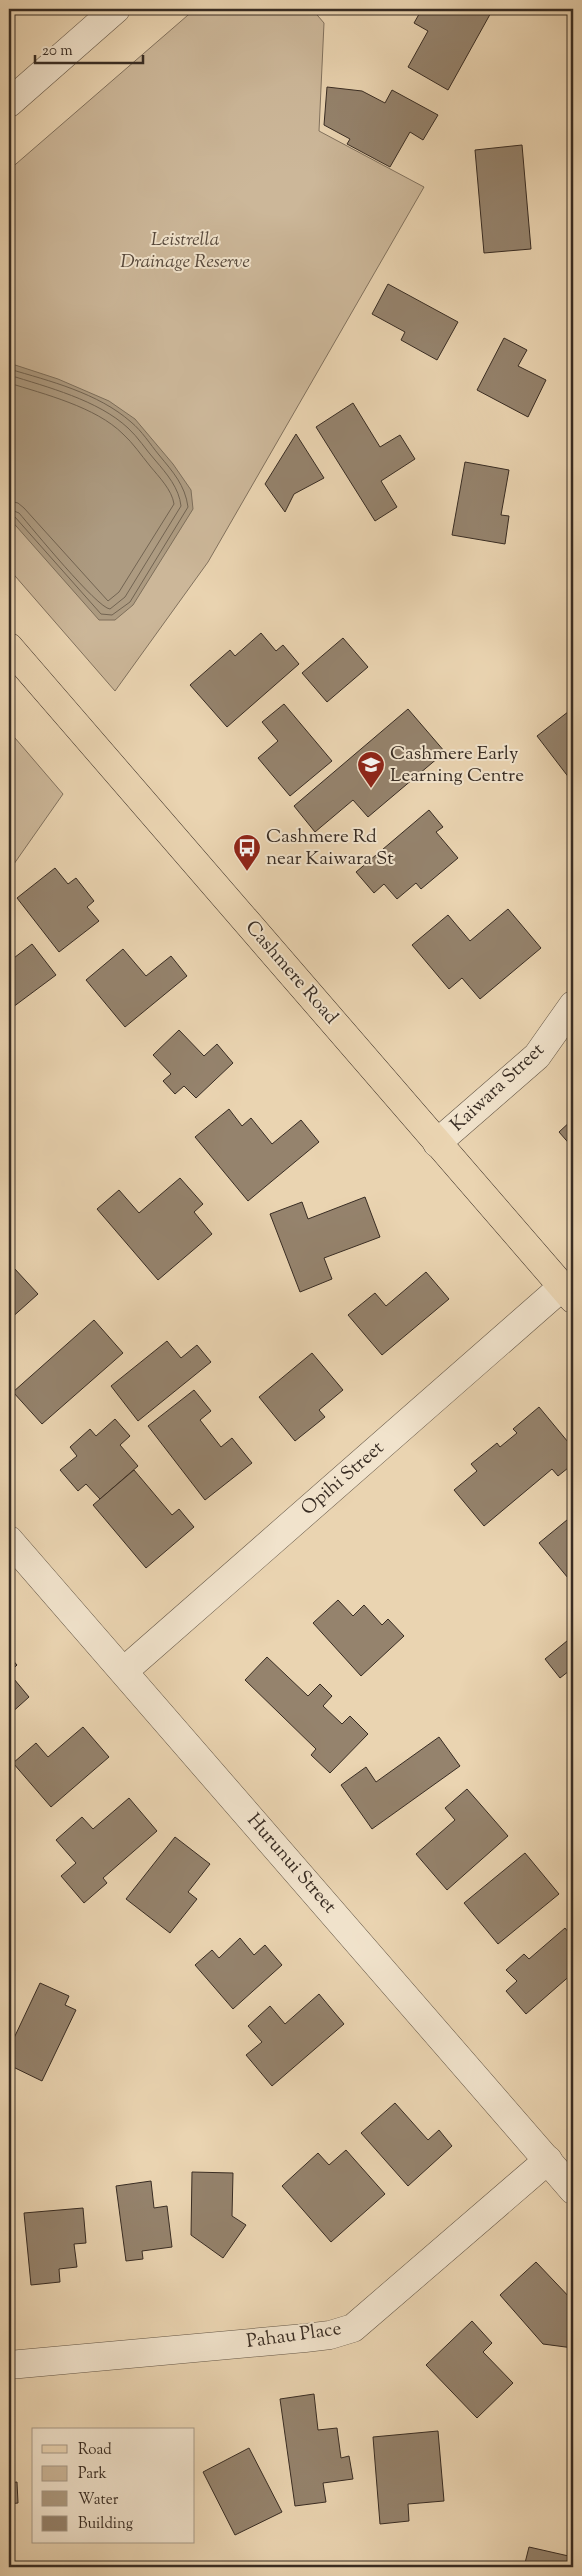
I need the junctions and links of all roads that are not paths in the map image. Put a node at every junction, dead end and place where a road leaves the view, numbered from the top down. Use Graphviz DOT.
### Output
graph roads {
  1 [pos="116,9"];
  2 [pos="9,102"];
  3 [pos="9,648"];
  4 [pos="573,1005"];
  5 [pos="437,1144"];
  6 [pos="568,1293"];
  7 [pos="9,1540"];
  8 [pos="124,1671"];
  9 [pos="548,2160"];
  10 [pos="573,2190"];
  11 [pos="9,2365"];
  1 -- 2 [label="street"];
  3 -- 5 [label="main road, Cashmere Road"];
  4 -- 5 [label="street, Kaiwara Street"];
  5 -- 6 [label="main road, Cashmere Road"];
  6 -- 8 [label="street, Opihi Street"];
  7 -- 8 [label="street, Hurunui Street"];
  8 -- 9 [label="street, Hurunui Street"];
  9 -- 10 [label="street, Hurunui Street"];
  9 -- 11 [label="street, Pahau Place"];
}
